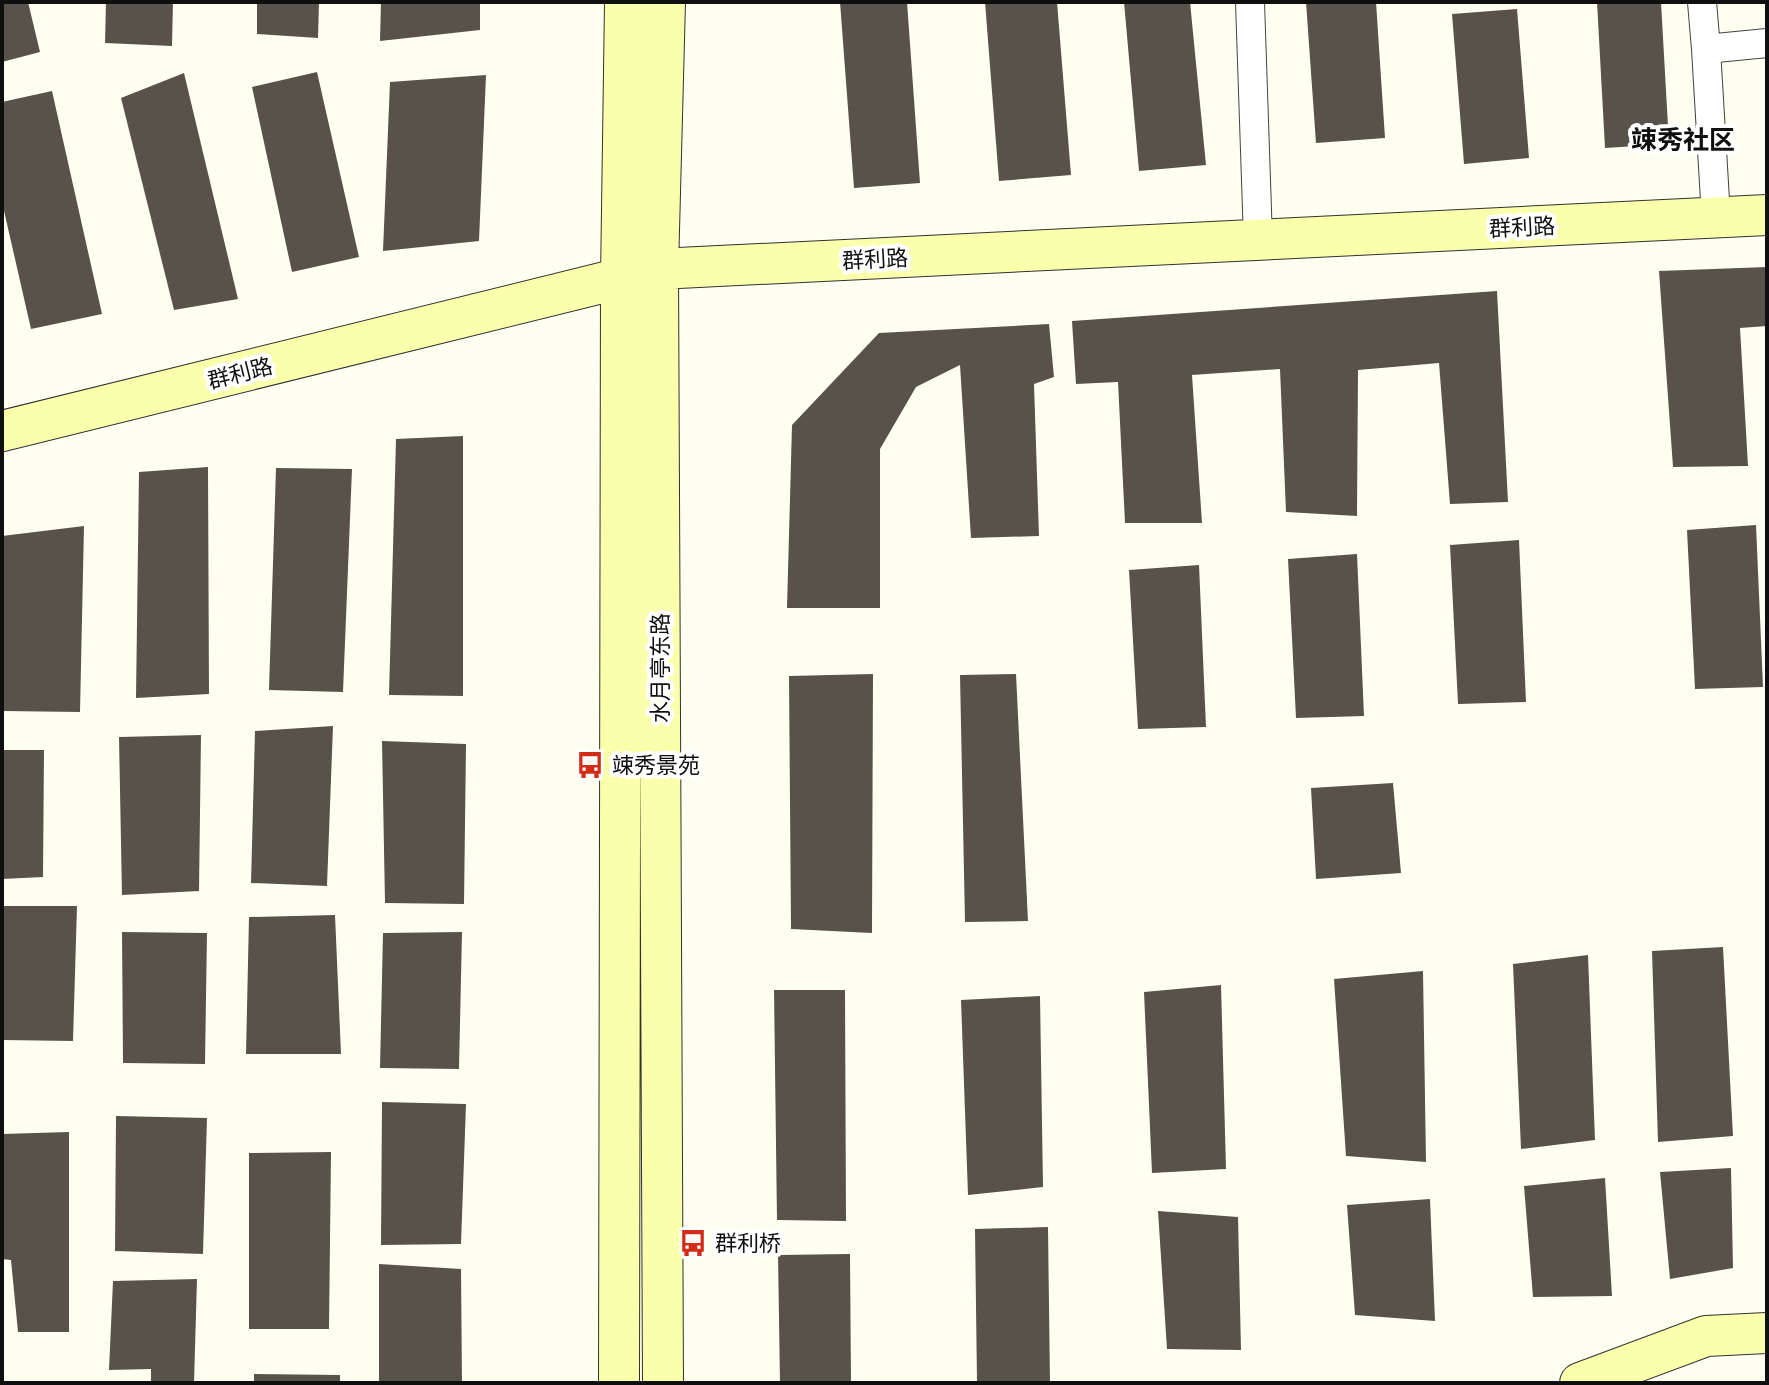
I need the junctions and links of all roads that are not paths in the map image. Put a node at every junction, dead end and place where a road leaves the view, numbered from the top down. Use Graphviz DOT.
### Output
graph roads {
  1 [pos="625,2"];
  2 [pos="665,2"];
  3 [pos="1250,2"];
  4 [pos="1702,2"];
  5 [pos="1767,43"];
  6 [pos="1706,49"];
  7 [pos="1767,215"];
  8 [pos="1716,217"];
  9 [pos="1258,240"];
  10 [pos="640,274"];
  11 [pos="2,431"];
  12 [pos="1767,1333"];
  13 [pos="619,1383"];
  14 [pos="663,1383"];
  15 [pos="1580,1383"];
  1 -- 10 [label="main road, 水月亭东路"];
  2 -- 10 [label="main road, 水月亭东路"];
  3 -- 9 [label="street"];
  4 -- 6 [label="street"];
  5 -- 6 [label="street"];
  6 -- 8 [label="street"];
  7 -- 8 [label="main road, 群利路"];
  8 -- 9 [label="main road, 群利路"];
  9 -- 10 [label="main road, 群利路"];
  10 -- 11 [label="main road, 群利路"];
  10 -- 13 [label="main road, 水月亭东路"];
  10 -- 14 [label="main road, 水月亭东路"];
  12 -- 15 [label="main road"];
}
